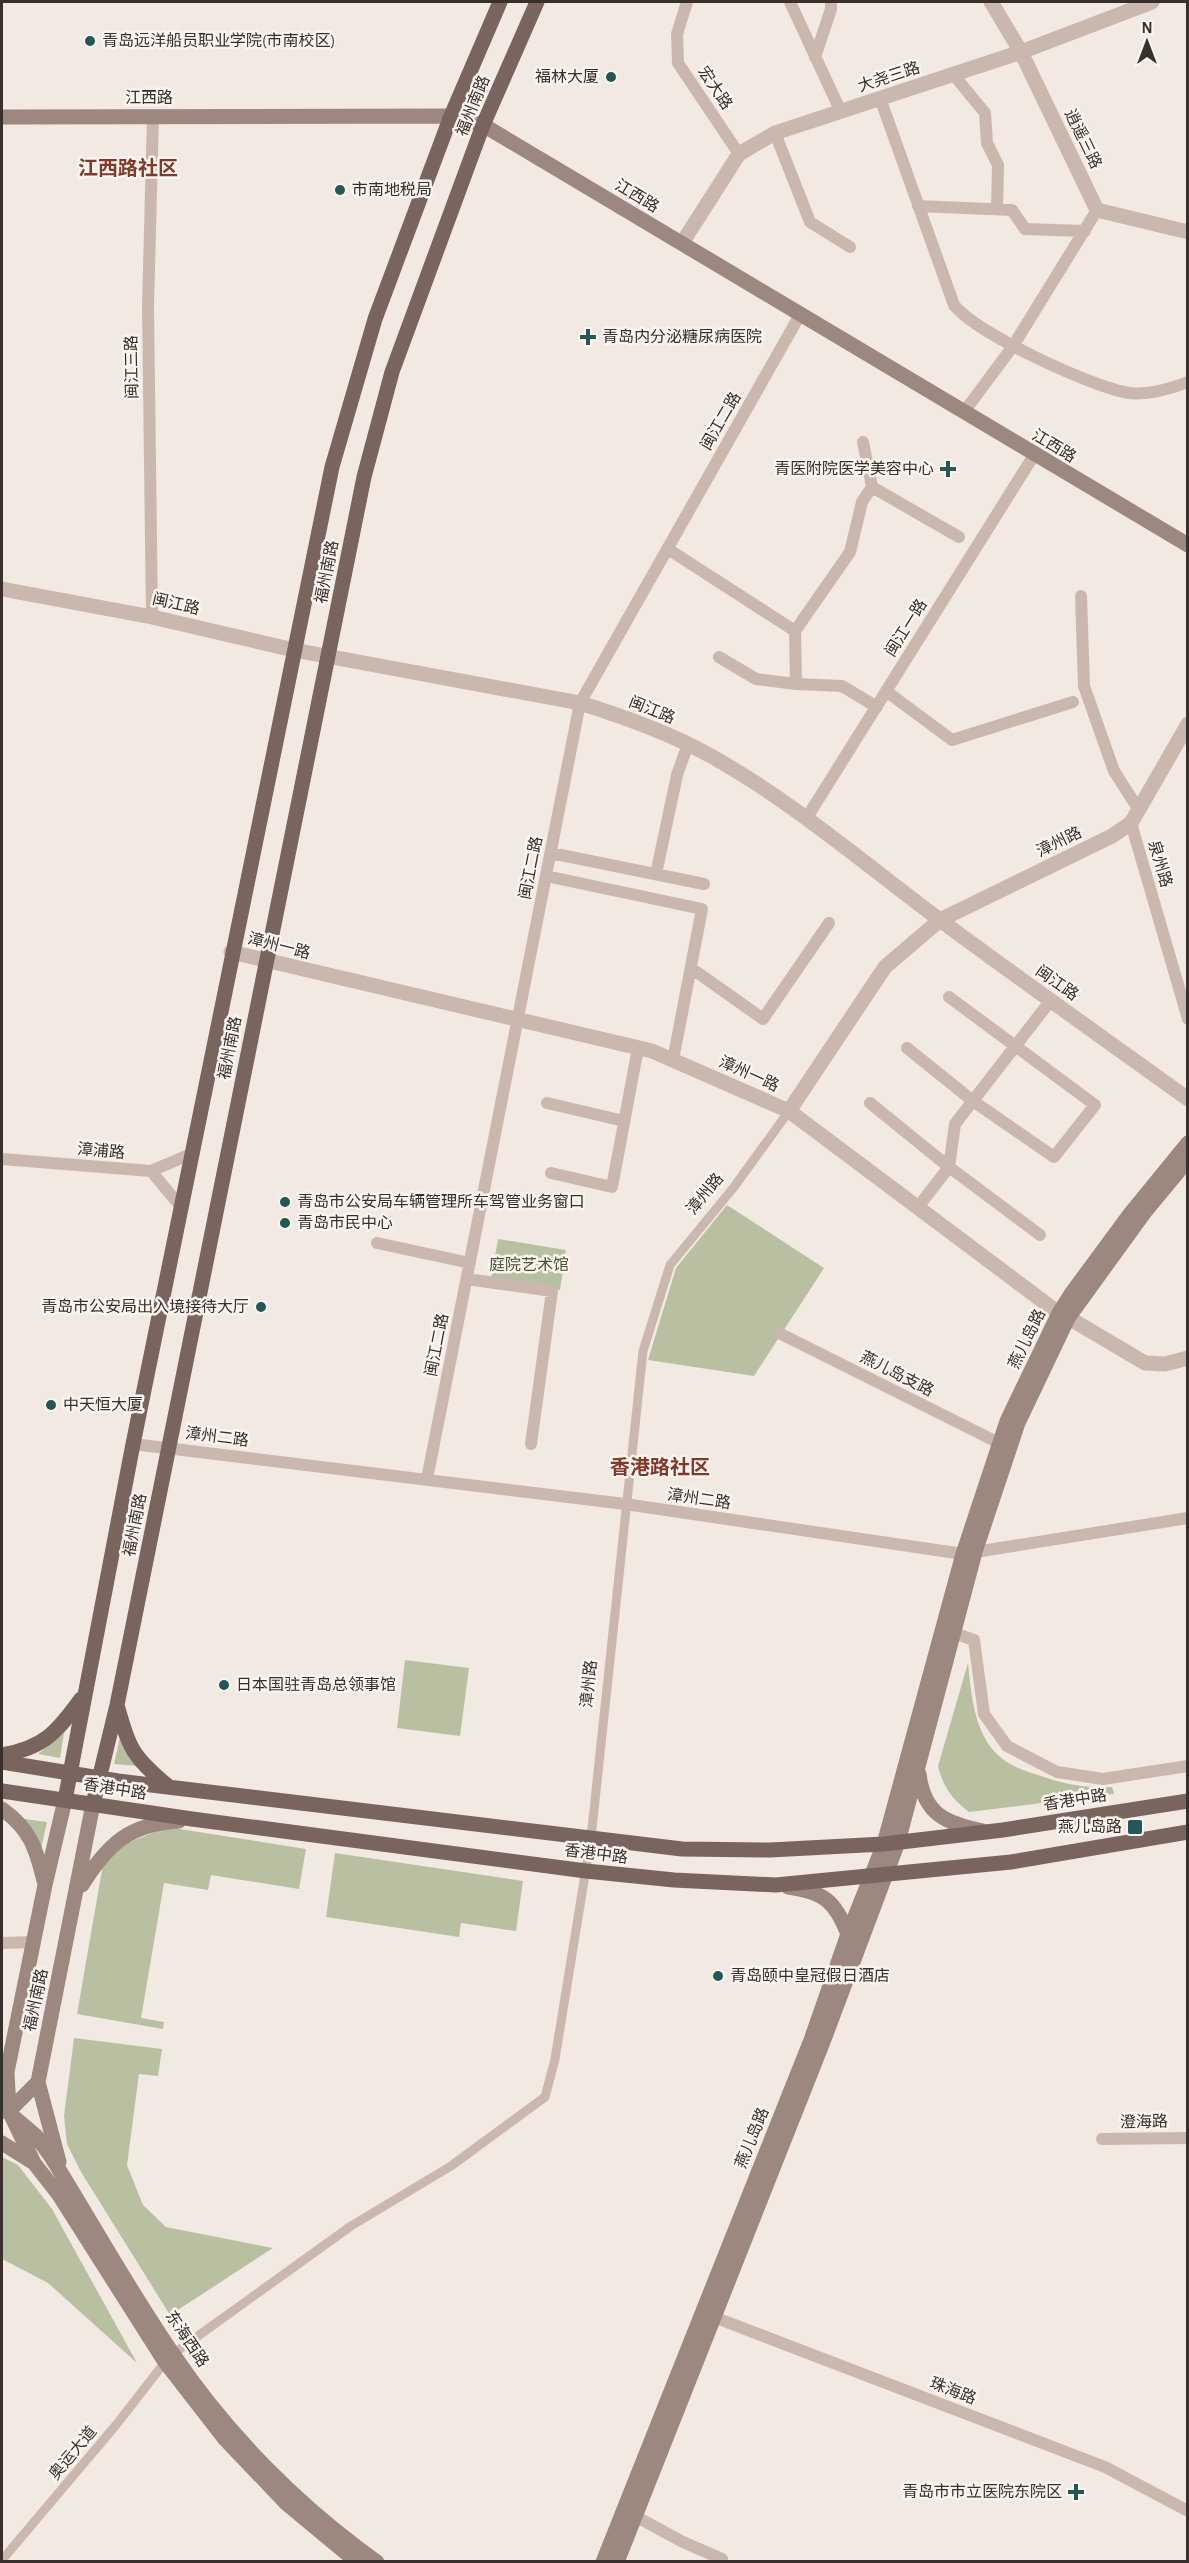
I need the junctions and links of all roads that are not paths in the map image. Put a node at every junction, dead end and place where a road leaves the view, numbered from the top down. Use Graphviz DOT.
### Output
graph roads {
  1 [pos="500,2"];
  2 [pos="537,2"];
  3 [pos="687,2"];
  4 [pos="790,2"];
  5 [pos="831,2"];
  6 [pos="991,2"];
  7 [pos="1152,2"];
  8 [pos="1118,7"];
  9 [pos="1021,51"];
  10 [pos="815,57"];
  11 [pos="953,74"];
  12 [pos="880,98"];
  13 [pos="841,111"];
  14 [pos="153,116"];
  15 [pos="451,116"];
  16 [pos="2,117"];
  17 [pos="483,125"];
  18 [pos="775,133"];
  19 [pos="739,154"];
  20 [pos="918,206"];
  21 [pos="997,209"];
  22 [pos="1097,210"];
  23 [pos="1085,231"];
  24 [pos="1188,232"];
  25 [pos="682,243"];
  26 [pos="850,247"];
  27 [pos="801,313"];
  28 [pos="1013,346"];
  29 [pos="1188,382"];
  30 [pos="964,412"];
  31 [pos="863,442"];
  32 [pos="1034,456"];
  33 [pos="872,487"];
  34 [pos="959,537"];
  35 [pos="1188,545"];
  36 [pos="668,549"];
  37 [pos="2,589"];
  38 [pos="1081,596"];
  39 [pos="152,617"];
  40 [pos="795,631"];
  41 [pos="294,650"];
  42 [pos="328,656"];
  43 [pos="719,657"];
  44 [pos="796,684"];
  45 [pos="886,692"];
  46 [pos="1073,702"];
  47 [pos="580,703"];
  48 [pos="877,707"];
  49 [pos="1188,724"];
  50 [pos="688,744"];
  51 [pos="1135,816"];
  52 [pos="806,819"];
  53 [pos="551,853"];
  54 [pos="656,874"];
  55 [pos="546,876"];
  56 [pos="704,884"];
  57 [pos="940,920"];
  58 [pos="829,923"];
  59 [pos="231,952"];
  60 [pos="266,962"];
  61 [pos="691,968"];
  62 [pos="949,997"];
  63 [pos="1051,1000"];
  64 [pos="1188,1019"];
  65 [pos="518,1021"];
  66 [pos="1016,1046"];
  67 [pos="638,1048"];
  68 [pos="907,1048"];
  69 [pos="674,1060"];
  70 [pos="1188,1099"];
  71 [pos="973,1101"];
  72 [pos="547,1103"];
  73 [pos="870,1103"];
  74 [pos="789,1112"];
  75 [pos="624,1121"];
  76 [pos="1188,1143"];
  77 [pos="191,1154"];
  78 [pos="2,1159"];
  79 [pos="1188,1160"];
  80 [pos="949,1167"];
  81 [pos="151,1172"];
  82 [pos="551,1173"];
  83 [pos="180,1207"];
  84 [pos="918,1207"];
  85 [pos="1040,1235"];
  86 [pos="377,1243"];
  87 [pos="470,1263"];
  88 [pos="466,1279"];
  89 [pos="1064,1316"];
  90 [pos="781,1334"];
  91 [pos="1188,1358"];
  92 [pos="999,1443"];
  93 [pos="133,1444"];
  94 [pos="531,1444"];
  95 [pos="169,1448"];
  96 [pos="427,1479"];
  97 [pos="625,1504"];
  98 [pos="1188,1518"];
  99 [pos="969,1553"];
  100 [pos="954,1633"];
  101 [pos="83,1697"];
  102 [pos="117,1705"];
  103 [pos="2,1755"];
  104 [pos="2,1762"];
  105 [pos="1188,1766"];
  106 [pos="918,1768"];
  107 [pos="71,1773"];
  108 [pos="98,1778"];
  109 [pos="168,1786"];
  110 [pos="2,1791"];
  111 [pos="65,1800"];
  112 [pos="1188,1801"];
  113 [pos="93,1804"];
  114 [pos="2,1809"];
  115 [pos="192,1820"];
  116 [pos="986,1832"];
  117 [pos="1188,1832"];
  118 [pos="591,1838"];
  119 [pos="891,1843"];
  120 [pos="586,1871"];
  121 [pos="880,1874"];
  122 [pos="45,1885"];
  123 [pos="776,1885"];
  124 [pos="77,1893"];
  125 [pos="848,1934"];
  126 [pos="33,1941"];
  127 [pos="2,1943"];
  128 [pos="4,2074"];
  129 [pos="38,2082"];
  130 [pos="4,2110"];
  131 [pos="1188,2138"];
  132 [pos="1102,2139"];
  133 [pos="2,2143"];
  134 [pos="34,2163"];
  135 [pos="66,2181"];
  136 [pos="708,2315"];
  137 [pos="169,2358"];
  138 [pos="1188,2511"];
  139 [pos="635,2516"];
  140 [pos="2,2560"];
  141 [pos="357,2562"];
  142 [pos="377,2562"];
  143 [pos="603,2562"];
  144 [pos="617,2562"];
  145 [pos="720,2562"];
  1 -- 15 [label="main road, 福州南路"];
  2 -- 17 [label="main road, 福州南路"];
  3 -- 19 [label="street, 宏大路"];
  4 -- 10 [label="street"];
  5 -- 10 [label="street"];
  6 -- 9 [label="street, 逍遥三路"];
  7 -- 8 [label="street, 大尧三路"];
  8 -- 9 [label="street, 大尧三路"];
  9 -- 11 [label="street, 大尧三路"];
  9 -- 22 [label="street, 逍遥三路"];
  10 -- 13 [label="street"];
  11 -- 12 [label="street, 大尧三路"];
  11 -- 21 [label="street"];
  12 -- 13 [label="street, 大尧三路"];
  12 -- 20 [label="street"];
  13 -- 18 [label="street, 大尧三路"];
  14 -- 15 [label="main road, 江西路"];
  14 -- 16 [label="main road, 江西路"];
  14 -- 39 [label="street, 闽江三路"];
  15 -- 17 [label="main road, 江西路"];
  15 -- 41 [label="main road, 福州南路"];
  17 -- 25 [label="main road, 江西路"];
  17 -- 42 [label="main road, 福州南路"];
  18 -- 19 [label="street, 大尧三路"];
  18 -- 26 [label="street"];
  19 -- 25 [label="street, 大尧三路"];
  20 -- 21 [label="street"];
  20 -- 28 [label="street"];
  21 -- 23 [label="street"];
  22 -- 23 [label="street"];
  22 -- 24 [label="street"];
  23 -- 28 [label="street"];
  25 -- 27 [label="main road, 江西路"];
  27 -- 30 [label="main road, 江西路"];
  27 -- 36 [label="street, 闽江二路"];
  28 -- 29 [label="street"];
  28 -- 30 [label="street"];
  30 -- 32 [label="main road, 江西路"];
  31 -- 33 [label="street"];
  32 -- 35 [label="main road, 江西路"];
  32 -- 45 [label="street, 闽江一路"];
  33 -- 34 [label="street"];
  33 -- 40 [label="street"];
  36 -- 40 [label="street"];
  36 -- 47 [label="street, 闽江二路"];
  37 -- 39 [label="street, 闽江路"];
  38 -- 51 [label="street, 泉州路"];
  39 -- 41 [label="street, 闽江路"];
  40 -- 44 [label="street"];
  41 -- 42 [label="street, 闽江路"];
  41 -- 59 [label="main road, 福州南路"];
  42 -- 47 [label="street, 闽江路"];
  42 -- 60 [label="main road, 福州南路"];
  43 -- 44 [label="street"];
  44 -- 48 [label="street"];
  45 -- 46 [label="street"];
  45 -- 48 [label="street, 闽江一路"];
  47 -- 50 [label="street, 闽江路"];
  47 -- 53 [label="street, 闽江二路"];
  48 -- 52 [label="street, 闽江一路"];
  49 -- 51 [label="street, 漳州路"];
  50 -- 52 [label="street, 闽江路"];
  50 -- 54 [label="street"];
  51 -- 57 [label="street, 漳州路"];
  51 -- 64 [label="street, 泉州路"];
  52 -- 57 [label="street, 闽江路"];
  53 -- 54 [label="street"];
  53 -- 55 [label="street, 闽江二路"];
  54 -- 56 [label="street"];
  55 -- 61 [label="street"];
  55 -- 65 [label="street, 闽江二路"];
  57 -- 63 [label="street, 闽江路"];
  57 -- 74 [label="street, 漳州路"];
  58 -- 61 [label="street"];
  59 -- 60 [label="street, 漳州一路"];
  59 -- 77 [label="main road, 福州南路"];
  60 -- 65 [label="street, 漳州一路"];
  60 -- 95 [label="main road, 福州南路"];
  61 -- 69 [label="street"];
  62 -- 66 [label="street"];
  63 -- 66 [label="street"];
  63 -- 70 [label="street, 闽江路"];
  65 -- 67 [label="street, 漳州一路"];
  65 -- 87 [label="street, 闽江二路"];
  66 -- 71 [label="street"];
  66 -- 71 [label="street"];
  67 -- 69 [label="street, 漳州一路"];
  67 -- 75 [label="street"];
  68 -- 71 [label="street"];
  69 -- 74 [label="street, 漳州一路"];
  71 -- 80 [label="street"];
  72 -- 75 [label="street"];
  73 -- 80 [label="street"];
  74 -- 84 [label="street, 漳州一路"];
  74 -- 97 [label="street, 漳州路"];
  75 -- 82 [label="street"];
  76 -- 89 [label="main road, 燕儿岛路"];
  77 -- 81 [label="street"];
  77 -- 83 [label="main road, 福州南路"];
  78 -- 81 [label="street, 漳浦路"];
  79 -- 89 [label="main road, 燕儿岛路"];
  80 -- 84 [label="street"];
  80 -- 85 [label="street"];
  81 -- 83 [label="street"];
  83 -- 93 [label="main road, 福州南路"];
  84 -- 89 [label="street, 漳州一路"];
  86 -- 87 [label="street"];
  87 -- 88 [label="street, 闽江二路"];
  88 -- 94 [label="street"];
  88 -- 96 [label="street, 闽江二路"];
  89 -- 91 [label="street, 漳州一路"];
  89 -- 92 [label="main road, 燕儿岛路"];
  89 -- 99 [label="main road, 燕儿岛路"];
  90 -- 92 [label="street, 燕儿岛支路"];
  92 -- 99 [label="main road, 燕儿岛路"];
  93 -- 95 [label="street, 漳州二路"];
  93 -- 101 [label="main road, 福州南路"];
  95 -- 96 [label="street, 漳州二路"];
  95 -- 102 [label="main road, 福州南路"];
  96 -- 97 [label="street, 漳州二路"];
  97 -- 99 [label="street, 漳州二路"];
  97 -- 118 [label="street, 漳州路"];
  98 -- 99 [label="street, 漳州二路"];
  99 -- 100 [label="main road, 燕儿岛路"];
  99 -- 119 [label="main road, 燕儿岛路"];
  100 -- 105 [label="street"];
  100 -- 106 [label="main road, 燕儿岛路"];
  101 -- 103 [label="main road"];
  101 -- 107 [label="main road, 福州南路"];
  102 -- 108 [label="main road, 福州南路"];
  102 -- 109 [label="main road"];
  104 -- 107 [label="main road, 香港中路"];
  106 -- 116 [label="main road"];
  106 -- 119 [label="main road, 燕儿岛路"];
  107 -- 108 [label="main road, 香港中路"];
  107 -- 111 [label="main road, 福州南路"];
  108 -- 109 [label="main road, 香港中路"];
  108 -- 113 [label="main road, 福州南路"];
  109 -- 118 [label="main road, 香港中路"];
  110 -- 111 [label="main road, 香港中路"];
  111 -- 113 [label="main road, 香港中路"];
  111 -- 122 [label="main road, 福州南路"];
  112 -- 116 [label="main road, 香港中路"];
  113 -- 115 [label="main road, 香港中路"];
  113 -- 124 [label="main road, 福州南路"];
  114 -- 122 [label="main road"];
  115 -- 120 [label="main road, 香港中路"];
  115 -- 124 [label="main road"];
  116 -- 119 [label="main road, 香港中路"];
  117 -- 121 [label="main road, 香港中路"];
  118 -- 119 [label="main road, 香港中路"];
  118 -- 120 [label="street, 漳州路"];
  119 -- 121 [label="main road, 燕儿岛路"];
  120 -- 123 [label="main road, 香港中路"];
  120 -- 137 [label="street, 奥运大道"];
  121 -- 123 [label="main road, 香港中路"];
  121 -- 125 [label="main road, 燕儿岛路"];
  121 -- 136 [label="main road, 燕儿岛路"];
  122 -- 126 [label="main road, 福州南路"];
  123 -- 125 [label="main road"];
  124 -- 129 [label="main road, 福州南路"];
  125 -- 136 [label="main road, 燕儿岛路"];
  126 -- 127 [label="street"];
  126 -- 128 [label="main road, 福州南路"];
  128 -- 130 [label="main road, 福州南路"];
  129 -- 130 [label="main road"];
  129 -- 135 [label="main road"];
  130 -- 134 [label="main road"];
  130 -- 135 [label="main road, 东海西路"];
  131 -- 132 [label="street, 澄海路"];
  133 -- 134 [label="main road, 东海西路"];
  134 -- 137 [label="main road, 东海西路"];
  135 -- 137 [label="main road, 东海西路"];
  136 -- 138 [label="street, 珠海路"];
  136 -- 139 [label="main road, 燕儿岛路"];
  136 -- 143 [label="main road, 燕儿岛路"];
  137 -- 140 [label="street, 奥运大道"];
  137 -- 141 [label="main road, 东海西路"];
  137 -- 142 [label="main road, 东海西路"];
  139 -- 144 [label="main road, 燕儿岛路"];
  139 -- 145 [label="street"];
}
